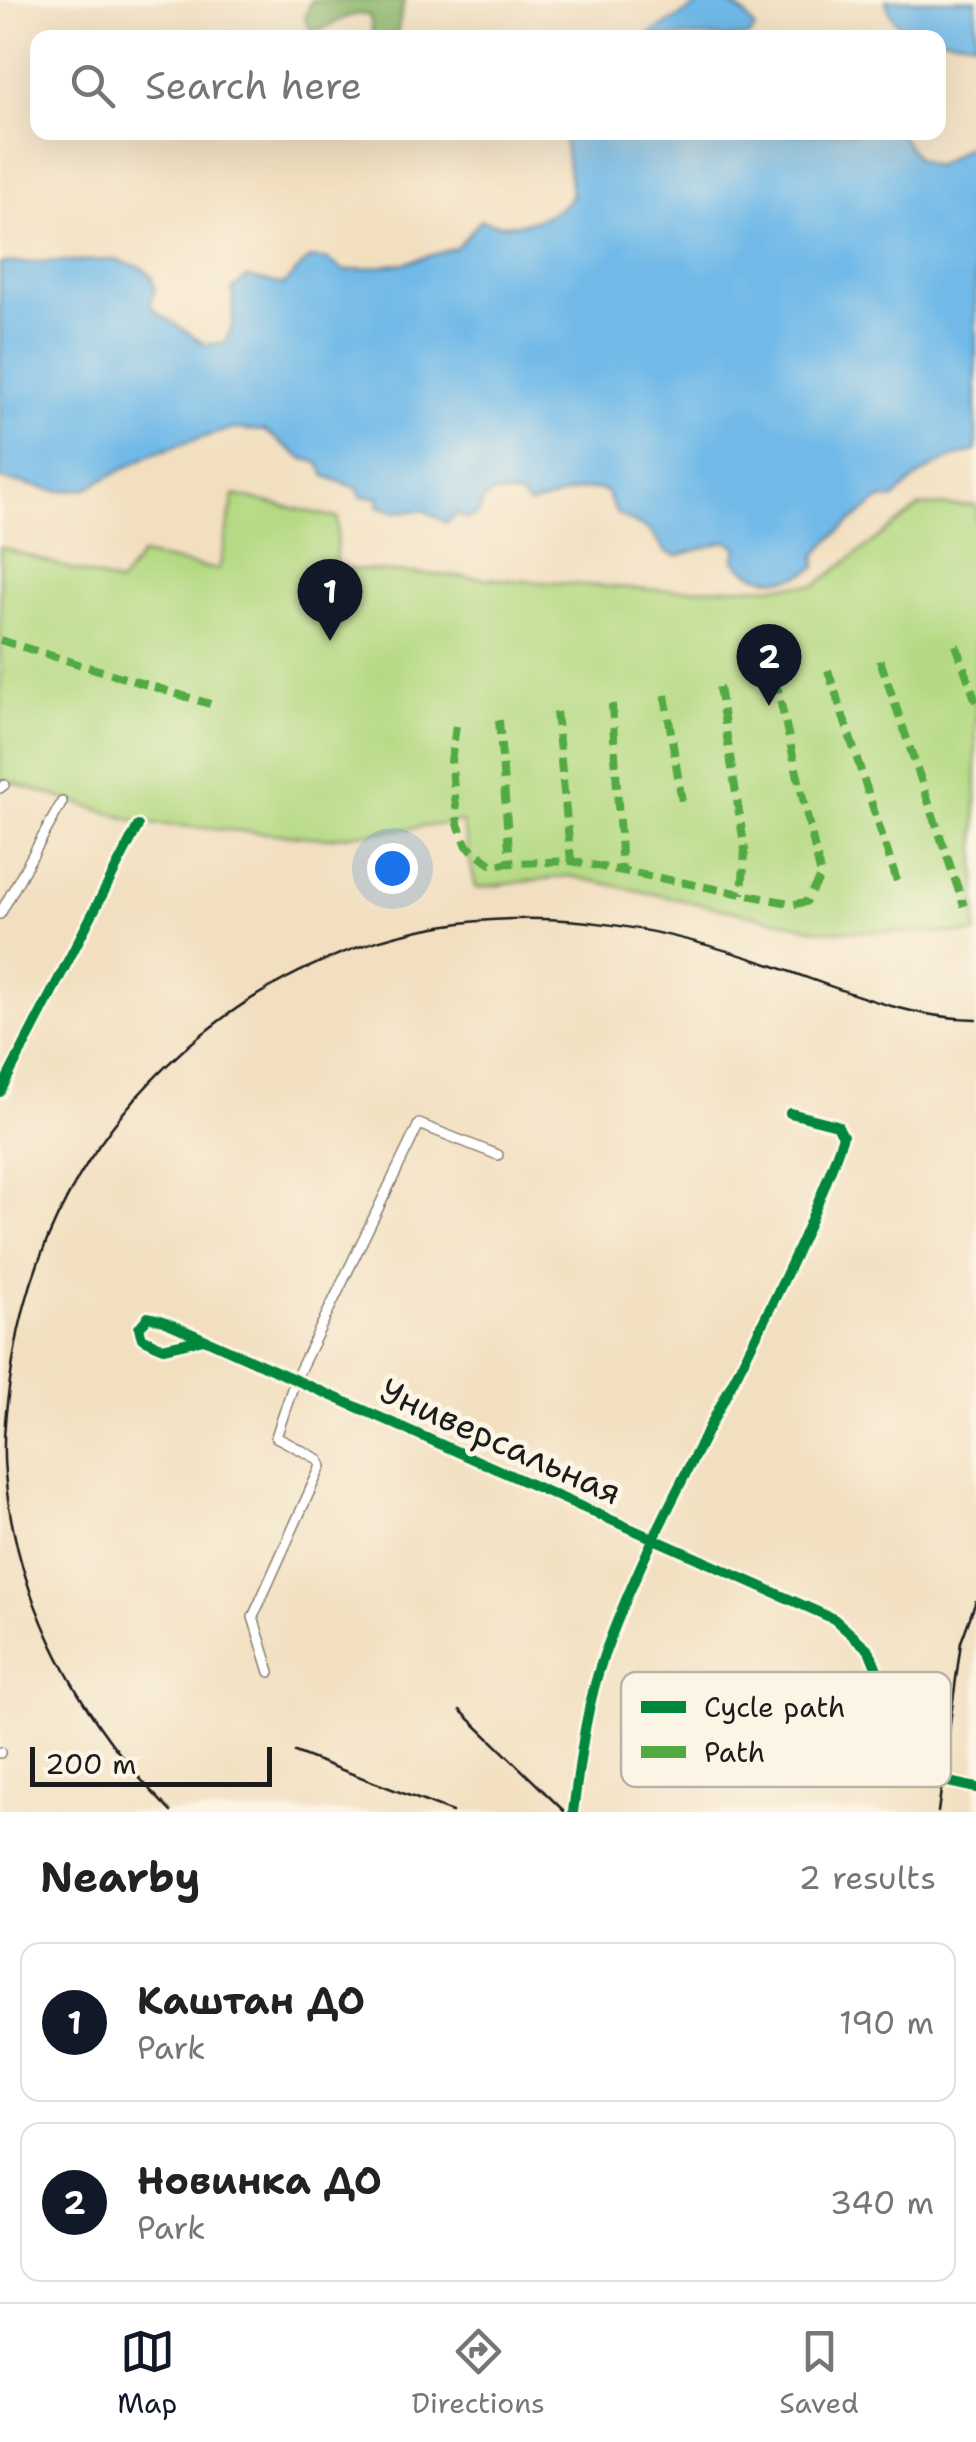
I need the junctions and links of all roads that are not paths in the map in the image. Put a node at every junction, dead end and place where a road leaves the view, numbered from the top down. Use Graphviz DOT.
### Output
graph roads {
  1 [pos="62,802"];
  2 [pos="138,826"];
  3 [pos="0,914"];
  4 [pos="0,1092"];
  5 [pos="790,1113"];
  6 [pos="498,1155"];
  7 [pos="203,1339"];
  8 [pos="295,1380"];
  9 [pos="656,1540"];
  10 [pos="270,1672"];
  11 [pos="879,1672"];
  12 [pos="951,1783"];
  13 [pos="976,1788"];
  14 [pos="574,1812"];
  1 -- 3 [label="street"];
  2 -- 4 [label="street"];
  5 -- 9 [label="street"];
  6 -- 8 [label="street"];
  7 -- 7 [label="street, Универсальная"];
  7 -- 8 [label="street, Универсальная"];
  8 -- 9 [label="street, Универсальная"];
  8 -- 10 [label="street"];
  9 -- 11 [label="street, Универсальная"];
  9 -- 14 [label="street"];
  12 -- 13 [label="street, Универсальная"];
}
